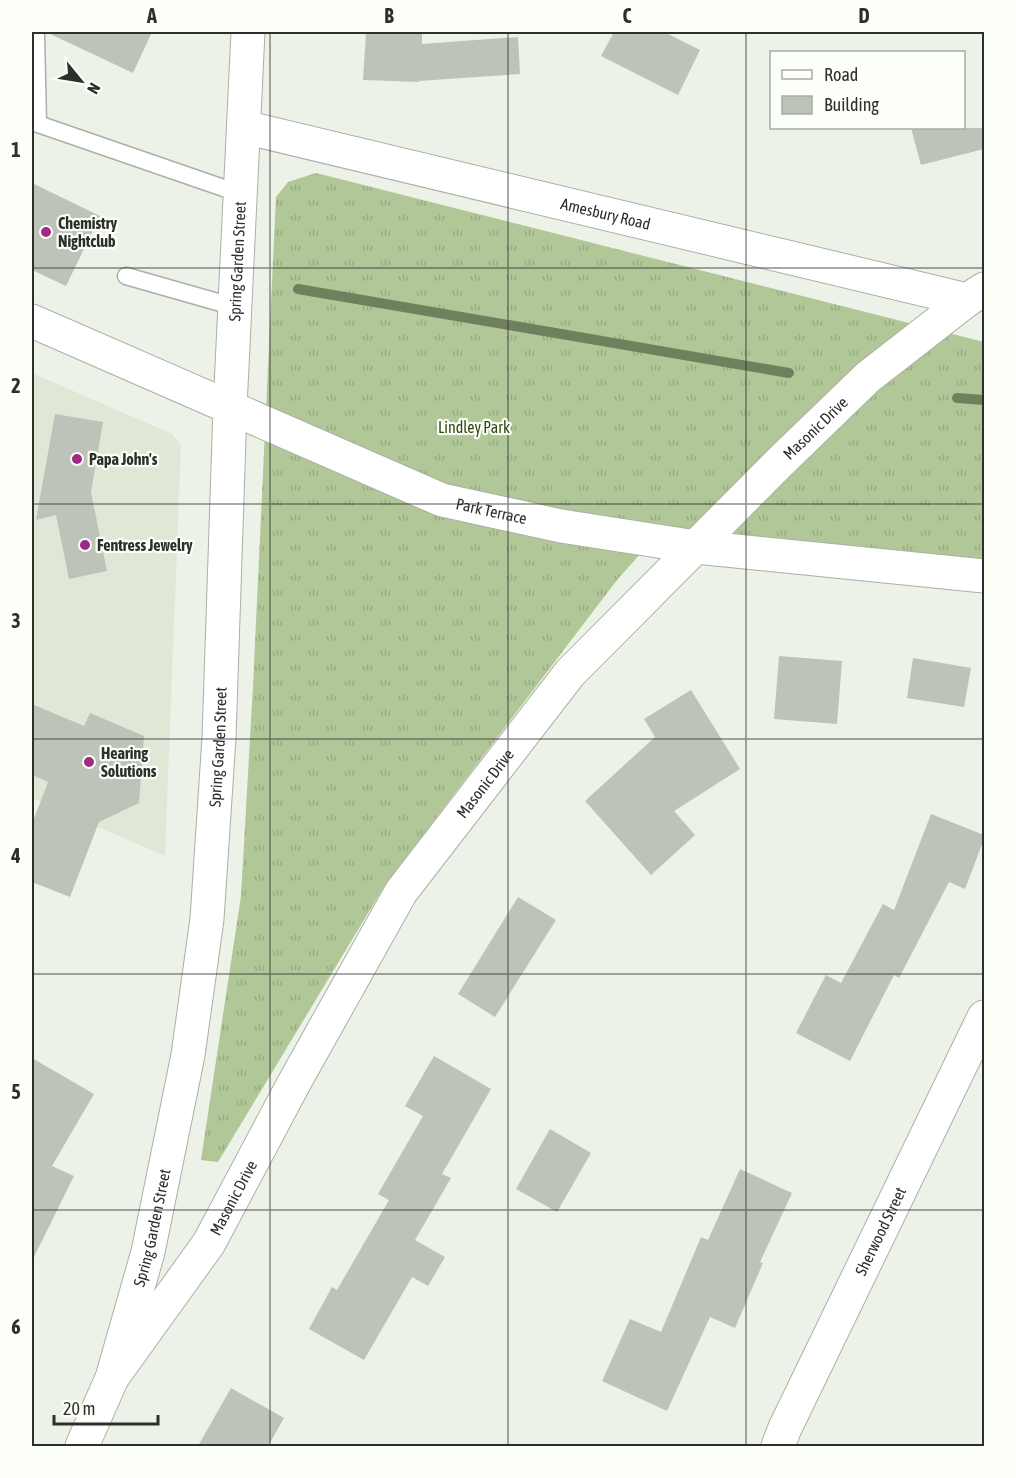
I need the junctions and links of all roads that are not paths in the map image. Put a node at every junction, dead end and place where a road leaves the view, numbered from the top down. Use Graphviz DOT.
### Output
graph roads {
  1 [pos="248,32"];
  2 [pos="36,34"];
  3 [pos="244,127"];
  4 [pos="241,194"];
  5 [pos="126,276"];
  6 [pos="976,294"];
  7 [pos="235,307"];
  8 [pos="32,321"];
  9 [pos="230,408"];
  10 [pos="696,547"];
  11 [pos="984,576"];
  12 [pos="984,1017"];
  13 [pos="112,1378"];
  14 [pos="82,1446"];
  15 [pos="778,1446"];
  1 -- 3 [label="street, Spring Garden Street"];
  2 -- 4 [label="lane"];
  3 -- 4 [label="street, Spring Garden Street"];
  3 -- 6 [label="street, Amesbury Road"];
  4 -- 7 [label="street, Spring Garden Street"];
  5 -- 7 [label="lane"];
  6 -- 10 [label="street, Masonic Drive"];
  7 -- 9 [label="street, Spring Garden Street"];
  8 -- 9 [label="street, Park Terrace"];
  9 -- 10 [label="street, Park Terrace"];
  9 -- 13 [label="street, Spring Garden Street"];
  10 -- 11 [label="street, Park Terrace"];
  10 -- 13 [label="street, Masonic Drive"];
  12 -- 15 [label="street, Sherwood Street"];
  13 -- 14 [label="street, Spring Garden Street"];
}
